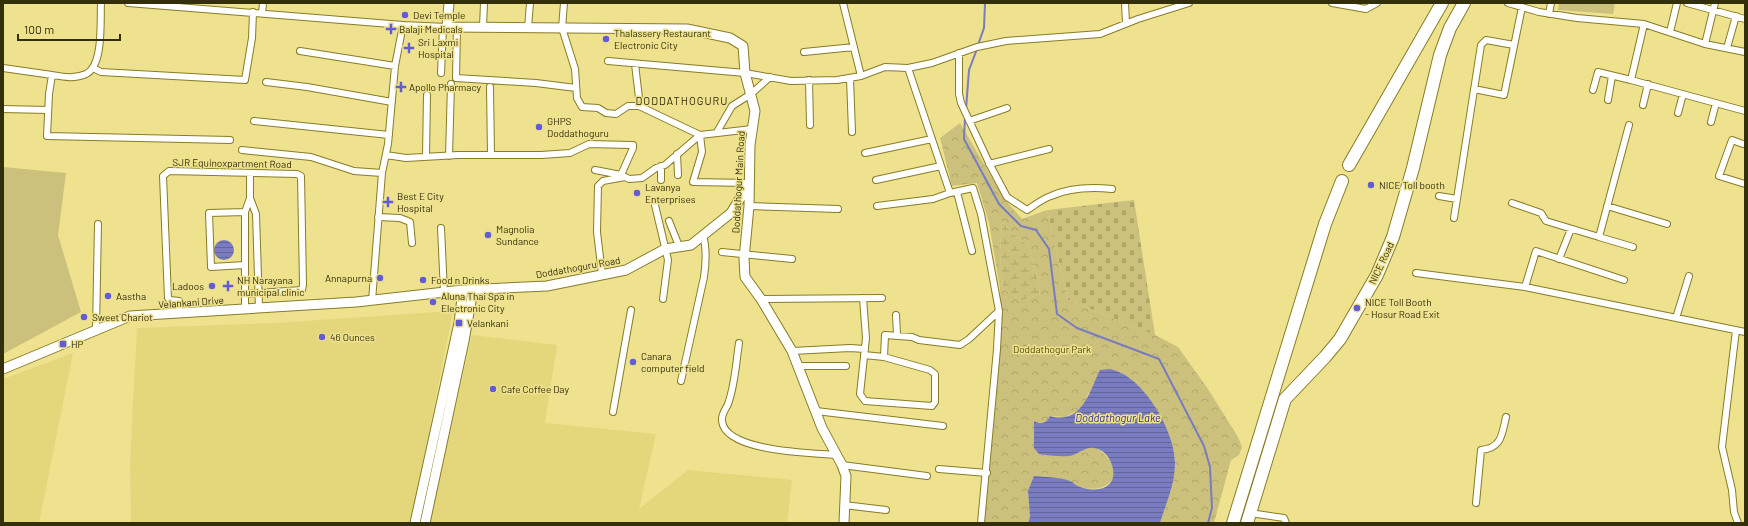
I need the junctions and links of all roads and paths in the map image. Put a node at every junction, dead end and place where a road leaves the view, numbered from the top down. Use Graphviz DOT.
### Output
graph roads {
  1 [pos="101,3"];
  2 [pos="128,3"];
  3 [pos="263,3"];
  4 [pos="449,3"];
  5 [pos="484,3"];
  6 [pos="530,3"];
  7 [pos="564,3"];
  8 [pos="843,3"];
  9 [pos="1125,3"];
  10 [pos="1189,3"];
  11 [pos="1332,3"];
  12 [pos="1377,3"];
  13 [pos="1442,3"];
  14 [pos="1464,3"];
  15 [pos="1508,3"];
  16 [pos="1551,3"];
  17 [pos="1677,3"];
  18 [pos="1687,3"];
  19 [pos="178,5"];
  20 [pos="204,6"];
  21 [pos="1715,6"];
  22 [pos="1522,7"];
  23 [pos="253,12"];
  24 [pos="262,13"];
  25 [pos="1549,14"];
  26 [pos="1736,16"];
  27 [pos="1745,19"];
  28 [pos="1126,23"];
  29 [pos="1644,24"];
  30 [pos="404,25"];
  31 [pos="445,27"];
  32 [pos="457,27"];
  33 [pos="483,27"];
  34 [pos="528,28"];
  35 [pos="562,28"];
  36 [pos="1670,32"];
  37 [pos="1705,44"];
  38 [pos="1514,45"];
  39 [pos="854,47"];
  40 [pos="1727,48"];
  41 [pos="300,51"];
  42 [pos="804,52"];
  43 [pos="1745,52"];
  44 [pos="959,53"];
  45 [pos="608,61"];
  46 [pos="635,64"];
  47 [pos="395,66"];
  48 [pos="3,68"];
  49 [pos="93,68"];
  50 [pos="908,68"];
  51 [pos="441,73"];
  52 [pos="745,73"];
  53 [pos="52,76"];
  54 [pos="861,76"];
  55 [pos="1612,76"];
  56 [pos="770,77"];
  57 [pos="850,78"];
  58 [pos="809,80"];
  59 [pos="1631,80"];
  60 [pos="266,82"];
  61 [pos="451,84"];
  62 [pos="1648,84"];
  63 [pos="490,87"];
  64 [pos="576,88"];
  65 [pos="1474,89"];
  66 [pos="1593,90"];
  67 [pos="751,94"];
  68 [pos="1683,94"];
  69 [pos="427,95"];
  70 [pos="639,98"];
  71 [pos="1608,100"];
  72 [pos="392,102"];
  73 [pos="1716,103"];
  74 [pos="1642,105"];
  75 [pos="1007,108"];
  76 [pos="3,109"];
  77 [pos="48,110"];
  78 [pos="1745,111"];
  79 [pos="1678,113"];
  80 [pos="969,120"];
  81 [pos="254,121"];
  82 [pos="1711,122"];
  83 [pos="810,125"];
  84 [pos="1629,125"];
  85 [pos="752,129"];
  86 [pos="717,132"];
  87 [pos="852,132"];
  88 [pos="389,135"];
  89 [pos="700,135"];
  90 [pos="932,139"];
  91 [pos="230,140"];
  92 [pos="1743,144"];
  93 [pos="1049,149"];
  94 [pos="242,150"];
  95 [pos="866,153"];
  96 [pos="677,154"];
  97 [pos="386,155"];
  98 [pos="491,155"];
  99 [pos="448,156"];
  100 [pos="426,157"];
  101 [pos="989,164"];
  102 [pos="1349,165"];
  103 [pos="661,166"];
  104 [pos="941,166"];
  105 [pos="595,170"];
  106 [pos="382,173"];
  107 [pos="250,174"];
  108 [pos="678,175"];
  109 [pos="623,176"];
  110 [pos="661,180"];
  111 [pos="876,180"];
  112 [pos="1342,181"];
  113 [pos="749,183"];
  114 [pos="1745,184"];
  115 [pos="1112,189"];
  116 [pos="954,192"];
  117 [pos="1439,196"];
  118 [pos="250,198"];
  119 [pos="1456,199"];
  120 [pos="1512,203"];
  121 [pos="655,205"];
  122 [pos="749,206"];
  123 [pos="877,206"];
  124 [pos="1608,206"];
  125 [pos="838,209"];
  126 [pos="245,212"];
  127 [pos="378,217"];
  128 [pos="1454,218"];
  129 [pos="669,221"];
  130 [pos="98,224"];
  131 [pos="1667,224"];
  132 [pos="441,228"];
  133 [pos="1571,229"];
  134 [pos="703,235"];
  135 [pos="1599,237"];
  136 [pos="412,243"];
  137 [pos="679,246"];
  138 [pos="1633,247"];
  139 [pos="665,249"];
  140 [pos="245,250"];
  141 [pos="258,250"];
  142 [pos="972,251"];
  143 [pos="722,252"];
  144 [pos="744,254"];
  145 [pos="792,259"];
  146 [pos="1560,259"];
  147 [pos="244,266"];
  148 [pos="602,274"];
  149 [pos="1416,274"];
  150 [pos="1689,276"];
  151 [pos="1624,280"];
  152 [pos="1525,287"];
  153 [pos="468,290"];
  154 [pos="444,292"];
  155 [pos="258,293"];
  156 [pos="244,294"];
  157 [pos="863,298"];
  158 [pos="882,298"];
  159 [pos="664,299"];
  160 [pos="761,299"];
  161 [pos="372,301"];
  162 [pos="245,308"];
  163 [pos="259,308"];
  164 [pos="631,310"];
  165 [pos="998,311"];
  166 [pos="179,313"];
  167 [pos="896,315"];
  168 [pos="1676,318"];
  169 [pos="96,330"];
  170 [pos="1736,330"];
  171 [pos="1745,332"];
  172 [pos="897,335"];
  173 [pos="739,343"];
  174 [pos="792,351"];
  175 [pos="864,352"];
  176 [pos="884,357"];
  177 [pos="797,366"];
  178 [pos="846,366"];
  179 [pos="3,369"];
  180 [pos="681,381"];
  181 [pos="816,411"];
  182 [pos="613,412"];
  183 [pos="1506,417"];
  184 [pos="943,426"];
  185 [pos="837,455"];
  186 [pos="842,465"];
  187 [pos="939,469"];
  188 [pos="987,473"];
  189 [pos="927,476"];
  190 [pos="1476,503"];
  191 [pos="844,505"];
  192 [pos="886,510"];
  193 [pos="1248,518"];
  194 [pos="415,523"];
  195 [pos="425,523"];
  196 [pos="844,523"];
  197 [pos="981,523"];
  198 [pos="1233,523"];
  199 [pos="1286,523"];
  200 [pos="1738,523"];
  1 -- 49 [label="street"];
  2 -- 19 [label="street"];
  3 -- 24 [label="street"];
  4 -- 31 [label="street"];
  5 -- 33 [label="street"];
  6 -- 34 [label="street"];
  7 -- 35 [label="street"];
  8 -- 39 [label="street"];
  9 -- 28 [label="street"];
  10 -- 28 [label="street"];
  11 -- 12 [label="street"];
  13 -- 102 [label="highway"];
  14 -- 193 [label="highway, NICE Road"];
  15 -- 22 [label="street"];
  16 -- 25 [label="street"];
  17 -- 36 [label="street"];
  18 -- 21 [label="street"];
  19 -- 20 [label="street"];
  20 -- 23 [label="street"];
  21 -- 26 [label="street"];
  21 -- 37 [label="street"];
  22 -- 25 [label="street"];
  22 -- 38 [label="street"];
  23 -- 24 [label="street"];
  23 -- 49 [label="street"];
  24 -- 30 [label="street"];
  25 -- 29 [label="street"];
  26 -- 27 [label="street"];
  26 -- 40 [label="street"];
  28 -- 44 [label="street"];
  29 -- 36 [label="street"];
  29 -- 59 [label="street"];
  30 -- 31 [label="street"];
  30 -- 47 [label="street"];
  31 -- 32 [label="street, Doddathogur Main Road"];
  31 -- 51 [label="street"];
  32 -- 33 [label="street, Doddathogur Main Road"];
  32 -- 64 [label="street"];
  33 -- 34 [label="street, Doddathogur Main Road"];
  34 -- 35 [label="street, Doddathogur Main Road"];
  35 -- 52 [label="street, Doddathogur Main Road"];
  35 -- 64 [label="street"];
  36 -- 37 [label="street"];
  37 -- 40 [label="street"];
  38 -- 65 [label="street"];
  38 -- 65 [label="street"];
  39 -- 42 [label="street"];
  39 -- 54 [label="street"];
  40 -- 43 [label="street"];
  41 -- 47 [label="street"];
  44 -- 50 [label="street"];
  44 -- 80 [label="street"];
  45 -- 46 [label="street"];
  46 -- 52 [label="street"];
  46 -- 70 [label="street"];
  47 -- 72 [label="street"];
  48 -- 53 [label="street"];
  49 -- 53 [label="street"];
  50 -- 54 [label="street"];
  50 -- 90 [label="street"];
  52 -- 56 [label="street"];
  52 -- 67 [label="street, Doddathogur Main Road"];
  53 -- 77 [label="street"];
  54 -- 57 [label="street"];
  55 -- 59 [label="street"];
  55 -- 66 [label="street"];
  55 -- 71 [label="street"];
  56 -- 58 [label="street"];
  56 -- 67 [label="street"];
  57 -- 58 [label="street"];
  57 -- 87 [label="street"];
  58 -- 83 [label="street"];
  59 -- 62 [label="street"];
  60 -- 72 [label="street"];
  61 -- 99 [label="street"];
  62 -- 68 [label="street"];
  62 -- 74 [label="street"];
  63 -- 98 [label="street"];
  64 -- 89 [label="street"];
  65 -- 119 [label="street"];
  67 -- 85 [label="street, Doddathogur Main Road"];
  67 -- 86 [label="street"];
  68 -- 73 [label="street"];
  68 -- 79 [label="street"];
  69 -- 100 [label="street"];
  72 -- 88 [label="street"];
  73 -- 78 [label="street"];
  73 -- 82 [label="street"];
  75 -- 80 [label="street"];
  76 -- 77 [label="street"];
  77 -- 91 [label="street"];
  80 -- 101 [label="street"];
  81 -- 88 [label="street"];
  84 -- 124 [label="street"];
  85 -- 86 [label="street"];
  85 -- 113 [label="street, Doddathogur Main Road"];
  86 -- 89 [label="street"];
  88 -- 97 [label="street"];
  89 -- 96 [label="street"];
  89 -- 113 [label="street"];
  90 -- 95 [label="street"];
  90 -- 104 [label="street"];
  92 -- 114 [label="street"];
  93 -- 101 [label="street"];
  94 -- 106 [label="street"];
  96 -- 103 [label="street"];
  96 -- 108 [label="street"];
  97 -- 100 [label="street"];
  97 -- 106 [label="street"];
  98 -- 99 [label="street"];
  98 -- 109 [label="street"];
  99 -- 100 [label="street"];
  101 -- 115 [label="street"];
  103 -- 109 [label="street"];
  103 -- 110 [label="street"];
  104 -- 111 [label="street"];
  104 -- 116 [label="street"];
  105 -- 109 [label="street"];
  106 -- 127 [label="street"];
  107 -- 118 [label="street"];
  107 -- 155 [label="street, SJR Equinoxpartment Road"];
  107 -- 166 [label="street, SJR Equinoxpartment Road"];
  109 -- 148 [label="street"];
  112 -- 198 [label="highway"];
  113 -- 122 [label="street, Doddathogur Main Road"];
  113 -- 134 [label="street, Doddathoguru Road"];
  116 -- 123 [label="street"];
  116 -- 142 [label="street"];
  116 -- 165 [label="street"];
  117 -- 119 [label="street"];
  118 -- 126 [label="street"];
  118 -- 141 [label="street"];
  119 -- 128 [label="street"];
  120 -- 133 [label="street"];
  121 -- 139 [label="street"];
  122 -- 125 [label="street"];
  122 -- 144 [label="street, Doddathogur Main Road"];
  124 -- 131 [label="street"];
  124 -- 135 [label="street"];
  126 -- 140 [label="street"];
  126 -- 147 [label="street"];
  127 -- 136 [label="street"];
  127 -- 161 [label="street"];
  129 -- 137 [label="street"];
  130 -- 169 [label="street"];
  132 -- 154 [label="street"];
  133 -- 135 [label="street"];
  133 -- 146 [label="street"];
  134 -- 137 [label="street, Doddathoguru Road"];
  134 -- 180 [label="street"];
  135 -- 138 [label="street"];
  137 -- 139 [label="street, Doddathoguru Road"];
  139 -- 148 [label="street, Doddathoguru Road"];
  139 -- 159 [label="street"];
  140 -- 141 [label="street"];
  140 -- 147 [label="street"];
  141 -- 155 [label="street"];
  143 -- 144 [label="street"];
  144 -- 145 [label="street"];
  144 -- 160 [label="street, Doddathogur Main Road"];
  146 -- 151 [label="street"];
  146 -- 152 [label="street"];
  147 -- 156 [label="street"];
  148 -- 153 [label="street, Doddathoguru Road"];
  149 -- 152 [label="street"];
  150 -- 168 [label="street"];
  152 -- 168 [label="street"];
  153 -- 154 [label="street, Velankani Drive"];
  153 -- 194 [label="street"];
  153 -- 195 [label="street"];
  154 -- 161 [label="street, Velankani Drive"];
  155 -- 156 [label="street"];
  155 -- 163 [label="street"];
  156 -- 162 [label="street"];
  157 -- 158 [label="street"];
  157 -- 160 [label="street"];
  157 -- 175 [label="street"];
  160 -- 174 [label="street, Doddathogur Main Road"];
  161 -- 163 [label="street, Velankani Drive"];
  162 -- 163 [label="street, Velankani Drive"];
  162 -- 166 [label="street, Velankani Drive"];
  164 -- 182 [label="street"];
  165 -- 172 [label="street"];
  165 -- 188 [label="street"];
  166 -- 169 [label="street, Velankani Drive"];
  167 -- 172 [label="street"];
  168 -- 170 [label="street"];
  169 -- 179 [label="street, Velankani Drive"];
  170 -- 171 [label="street"];
  170 -- 200 [label="street"];
  172 -- 176 [label="street"];
  173 -- 185 [label="street"];
  174 -- 175 [label="street"];
  174 -- 177 [label="street, Doddathogur Main Road"];
  175 -- 176 [label="street"];
  175 -- 176 [label="street"];
  177 -- 178 [label="street"];
  177 -- 181 [label="street, Doddathogur Main Road"];
  181 -- 184 [label="street"];
  181 -- 185 [label="street, Doddathogur Main Road"];
  183 -- 190 [label="street"];
  185 -- 186 [label="street, Doddathogur Main Road"];
  186 -- 189 [label="street"];
  186 -- 191 [label="street, Doddathogur Main Road"];
  187 -- 188 [label="street"];
  188 -- 197 [label="street"];
  191 -- 192 [label="street"];
  191 -- 196 [label="street, Doddathogur Main Road"];
  193 -- 199 [label="street"];
}
